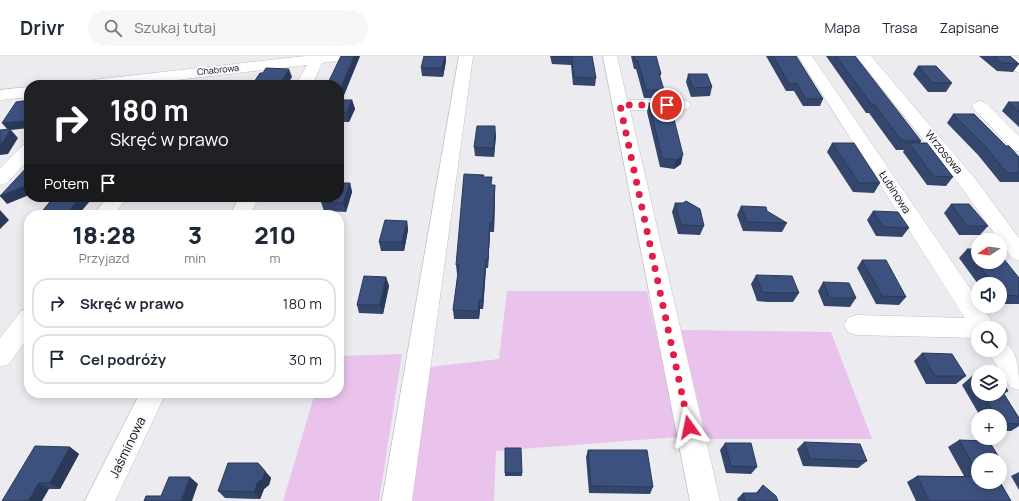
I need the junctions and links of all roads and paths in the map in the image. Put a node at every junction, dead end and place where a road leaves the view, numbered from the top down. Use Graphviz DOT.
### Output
graph roads {
  1 [pos="344,56"];
  2 [pos="466,56"];
  3 [pos="610,56"];
  4 [pos="805,56"];
  5 [pos="863,56"];
  6 [pos="1005,56"];
  7 [pos="317,59"];
  8 [pos="1019,68"];
  9 [pos="135,80"];
  10 [pos="306,80"];
  11 [pos="24,93"];
  12 [pos="0,95"];
  13 [pos="620,105"];
  14 [pos="683,105"];
  15 [pos="980,106"];
  16 [pos="1019,146"];
  17 [pos="24,154"];
  18 [pos="0,179"];
  19 [pos="1019,253"];
  20 [pos="979,321"];
  21 [pos="24,325"];
  22 [pos="856,325"];
  23 [pos="971,328"];
  24 [pos="0,357"];
  25 [pos="1004,357"];
  26 [pos="1019,379"];
  27 [pos="151,398"];
  28 [pos="100,501"];
  29 [pos="397,501"];
  30 [pos="705,501"];
  1 -- 7 [label="street, Chabrowa"];
  2 -- 29 [label="street"];
  3 -- 13 [label="street"];
  4 -- 20 [label="street, Łubinowa"];
  5 -- 19 [label="street, Wrzosowa"];
  6 -- 8 [label="street"];
  7 -- 9 [label="street, Chabrowa"];
  7 -- 10 [label="street"];
  11 -- 12 [label="street"];
  13 -- 14 [label="street"];
  13 -- 30 [label="street"];
  15 -- 16 [label="street"];
  17 -- 18 [label="street"];
  21 -- 24 [label="street"];
  22 -- 23 [label="street"];
  25 -- 26 [label="street"];
  27 -- 28 [label="street, Jaśminowa"];
}
